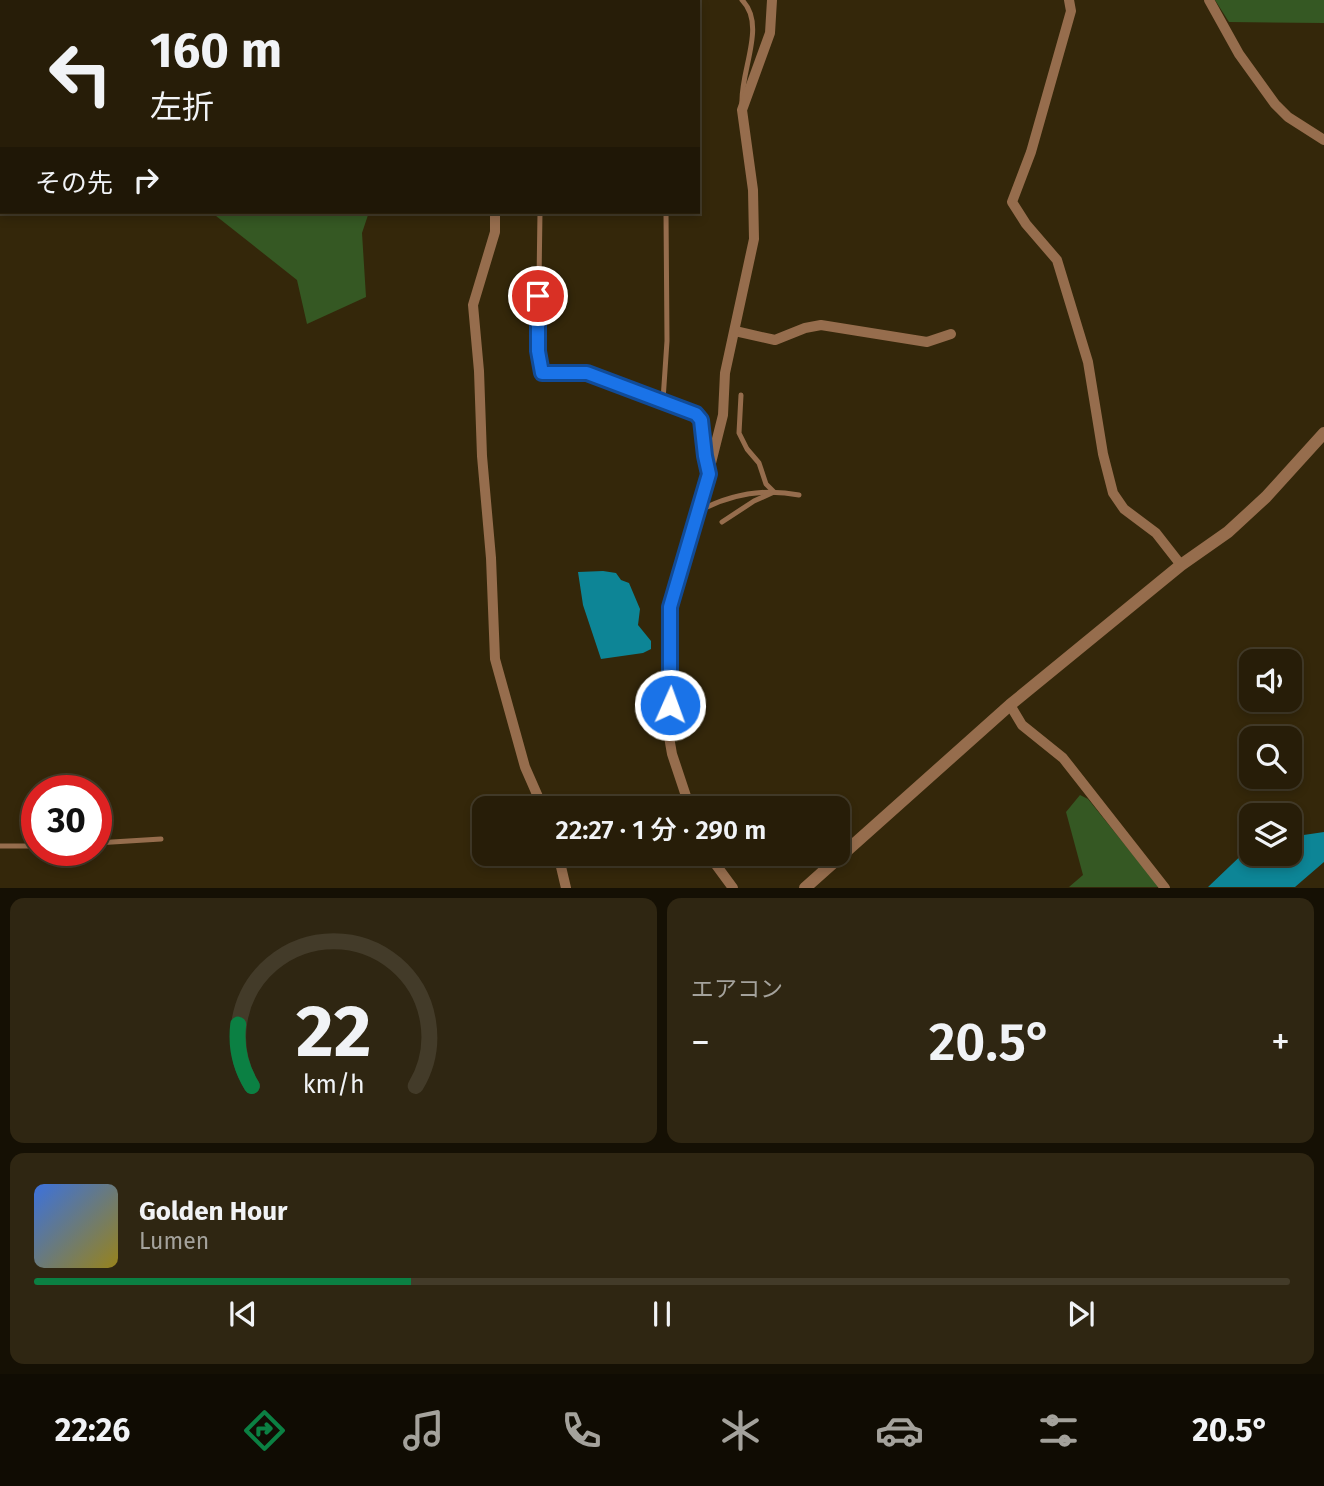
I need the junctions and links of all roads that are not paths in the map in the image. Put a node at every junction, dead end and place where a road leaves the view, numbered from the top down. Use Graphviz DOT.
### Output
graph roads {
  1 [pos="742,0"];
  2 [pos="772,0"];
  3 [pos="1069,0"];
  4 [pos="1209,0"];
  5 [pos="742,110"];
  6 [pos="1324,140"];
  7 [pos="495,214"];
  8 [pos="540,214"];
  9 [pos="666,214"];
  10 [pos="735,331"];
  11 [pos="951,334"];
  12 [pos="741,395"];
  13 [pos="663,400"];
  14 [pos="1324,433"];
  15 [pos="709,474"];
  16 [pos="774,492"];
  17 [pos="799,495"];
  18 [pos="699,511"];
  19 [pos="722,522"];
  20 [pos="1181,565"];
  21 [pos="1010,705"];
  22 [pos="538,796"];
  23 [pos="686,796"];
  24 [pos="162,839"];
  25 [pos="112,842"];
  26 [pos="0,846"];
  27 [pos="21,846"];
  28 [pos="561,866"];
  29 [pos="717,866"];
  30 [pos="566,887"];
  31 [pos="733,887"];
  32 [pos="806,887"];
  33 [pos="1165,887"];
  1 -- 5 [label="lane"];
  2 -- 5 [label="street"];
  3 -- 20 [label="street"];
  4 -- 6 [label="street"];
  5 -- 10 [label="street"];
  7 -- 22 [label="street"];
  8 -- 13 [label="lane"];
  9 -- 13 [label="lane"];
  10 -- 11 [label="street"];
  10 -- 15 [label="street"];
  12 -- 16 [label="lane"];
  13 -- 15 [label="lane"];
  14 -- 20 [label="street"];
  15 -- 18 [label="street"];
  16 -- 17 [label="lane"];
  16 -- 18 [label="lane"];
  16 -- 19 [label="lane"];
  18 -- 23 [label="street"];
  20 -- 21 [label="street"];
  21 -- 32 [label="street"];
  21 -- 33 [label="street"];
  24 -- 25 [label="lane"];
  26 -- 27 [label="lane"];
  28 -- 30 [label="street"];
  29 -- 31 [label="street"];
}
